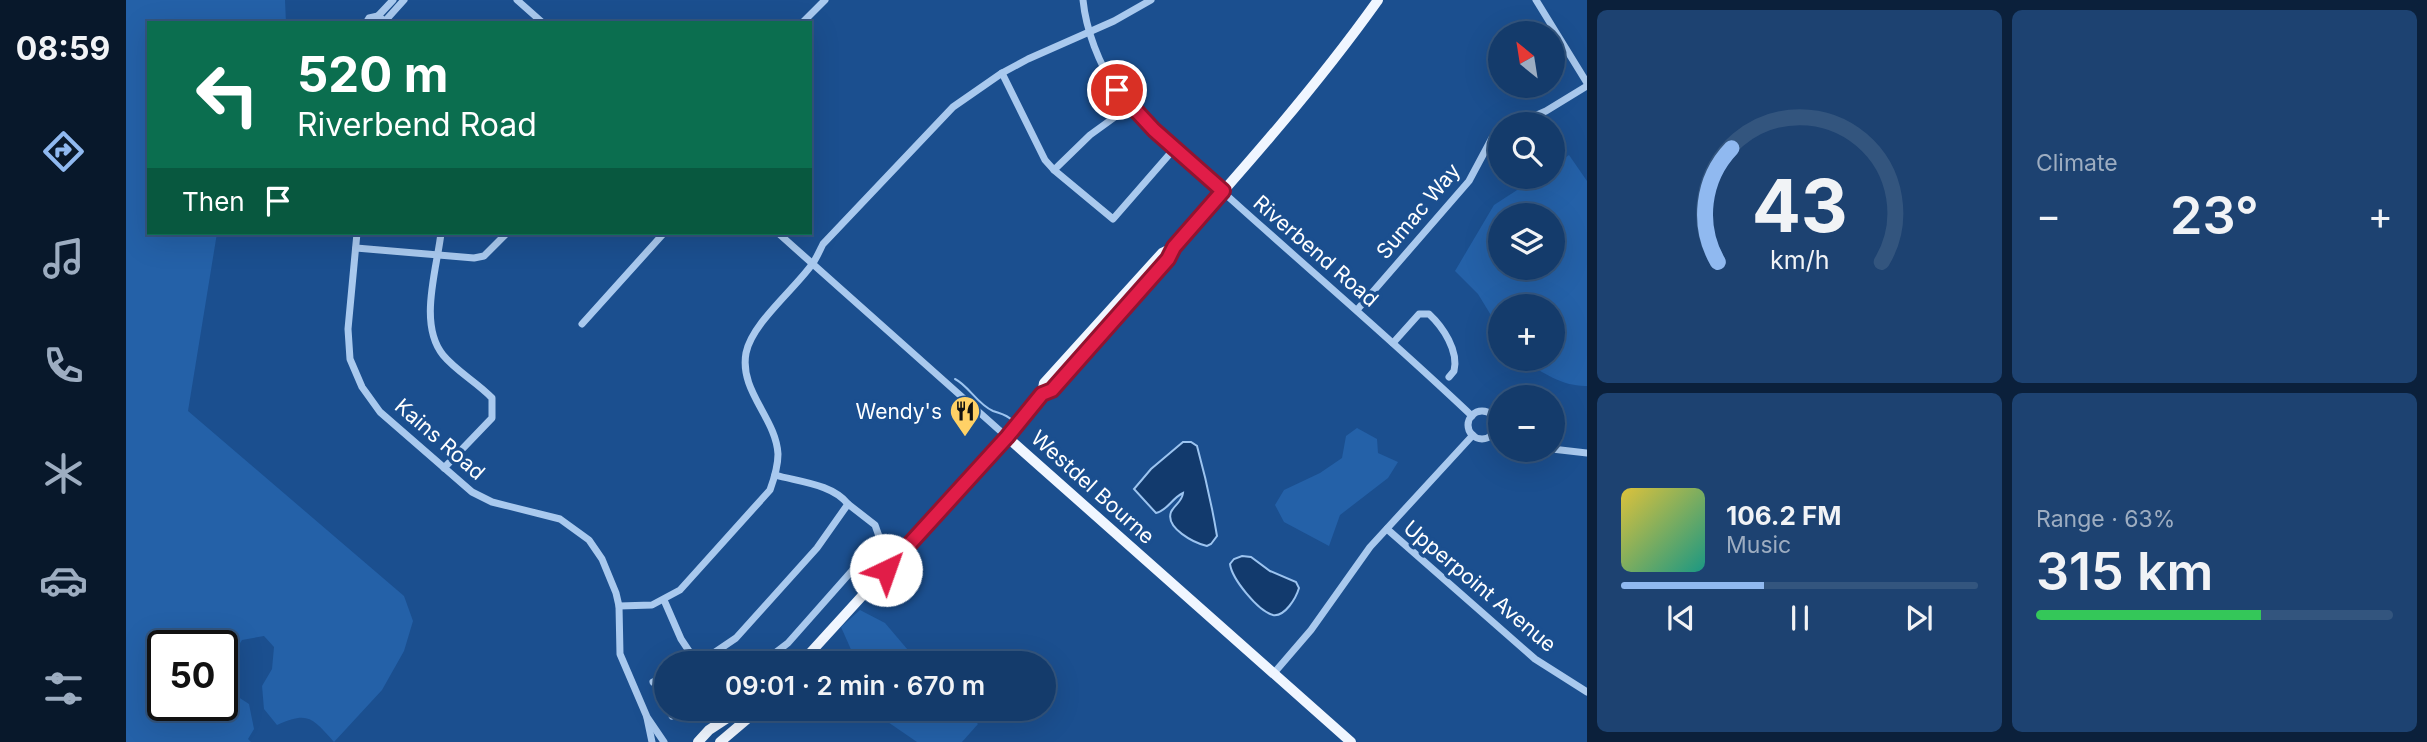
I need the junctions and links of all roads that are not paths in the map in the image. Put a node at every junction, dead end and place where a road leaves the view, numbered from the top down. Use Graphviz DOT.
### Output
graph roads {
  1 [pos="393,0"];
  2 [pos="404,0"];
  3 [pos="517,0"];
  4 [pos="825,0"];
  5 [pos="1083,0"];
  6 [pos="1151,0"];
  7 [pos="1378,0"];
  8 [pos="1536,0"];
  9 [pos="378,16"];
  10 [pos="367,21"];
  11 [pos="385,21"];
  12 [pos="387,21"];
  13 [pos="541,21"];
  14 [pos="804,21"];
  15 [pos="1090,30"];
  16 [pos="1002,73"];
  17 [pos="1587,84"];
  18 [pos="1130,106"];
  19 [pos="1544,112"];
  20 [pos="1488,145"];
  21 [pos="1174,149"];
  22 [pos="1054,170"];
  23 [pos="1223,191"];
  24 [pos="358,235"];
  25 [pos="441,235"];
  26 [pos="505,235"];
  27 [pos="662,235"];
  28 [pos="780,235"];
  29 [pos="356,248"];
  30 [pos="438,256"];
  31 [pos="813,263"];
  32 [pos="1357,310"];
  33 [pos="582,324"];
  34 [pos="1393,343"];
  35 [pos="1450,377"];
  36 [pos="1488,413"];
  37 [pos="1472,416"];
  38 [pos="1473,435"];
  39 [pos="1007,437"];
  40 [pos="1488,438"];
  41 [pos="1565,450"];
  42 [pos="1587,453"];
  43 [pos="444,468"];
  44 [pos="775,475"];
  45 [pos="848,504"];
  46 [pos="1387,530"];
  47 [pos="664,600"];
  48 [pos="618,606"];
  49 [pos="690,651"];
  50 [pos="716,651"];
  51 [pos="778,651"];
  52 [pos="812,651"];
  53 [pos="1274,674"];
  54 [pos="1587,692"];
  55 [pos="647,717"];
  56 [pos="722,721"];
  57 [pos="745,721"];
  58 [pos="652,742"];
  59 [pos="664,742"];
  60 [pos="698,742"];
  61 [pos="720,742"];
  62 [pos="1351,742"];
  1 -- 9 [label="street"];
  2 -- 12 [label="street"];
  3 -- 13 [label="street"];
  4 -- 14 [label="street"];
  5 -- 15 [label="street, Riverbend Road"];
  6 -- 15 [label="street"];
  7 -- 23 [label="main road"];
  8 -- 17 [label="street"];
  9 -- 10 [label="street"];
  9 -- 11 [label="street"];
  15 -- 16 [label="street"];
  15 -- 18 [label="street, Riverbend Road"];
  16 -- 22 [label="street"];
  16 -- 31 [label="street"];
  17 -- 19 [label="street"];
  18 -- 21 [label="street, Riverbend Road"];
  18 -- 22 [label="street"];
  20 -- 32 [label="street, Sumac Way"];
  21 -- 22 [label="street"];
  21 -- 23 [label="street, Riverbend Road"];
  23 -- 32 [label="street, Riverbend Road"];
  23 -- 39 [label="main road"];
  24 -- 29 [label="street, Kains Road"];
  25 -- 30 [label="street"];
  26 -- 30 [label="street"];
  27 -- 33 [label="street"];
  28 -- 31 [label="street, Westdel Bourne"];
  29 -- 30 [label="street"];
  29 -- 43 [label="street, Kains Road"];
  30 -- 43 [label="street"];
  31 -- 39 [label="street, Westdel Bourne"];
  31 -- 44 [label="street"];
  32 -- 34 [label="street, Riverbend Road"];
  34 -- 35 [label="street"];
  34 -- 37 [label="street, Riverbend Road"];
  36 -- 37 [label="street"];
  37 -- 38 [label="street"];
  38 -- 40 [label="street"];
  38 -- 46 [label="street"];
  39 -- 52 [label="main road"];
  39 -- 53 [label="main road, Westdel Bourne"];
  41 -- 42 [label="street"];
  43 -- 48 [label="street, Kains Road"];
  44 -- 45 [label="street"];
  44 -- 47 [label="street"];
  45 -- 50 [label="street"];
  45 -- 51 [label="street"];
  46 -- 53 [label="street"];
  46 -- 54 [label="street, Upperpoint Avenue"];
  47 -- 48 [label="street"];
  47 -- 49 [label="street"];
  48 -- 55 [label="street, Kains Road"];
  53 -- 62 [label="main road, Westdel Bourne"];
  55 -- 58 [label="street, Kains Road"];
  55 -- 59 [label="street, Kains Road"];
  56 -- 60 [label="main road"];
  57 -- 61 [label="main road"];
}
